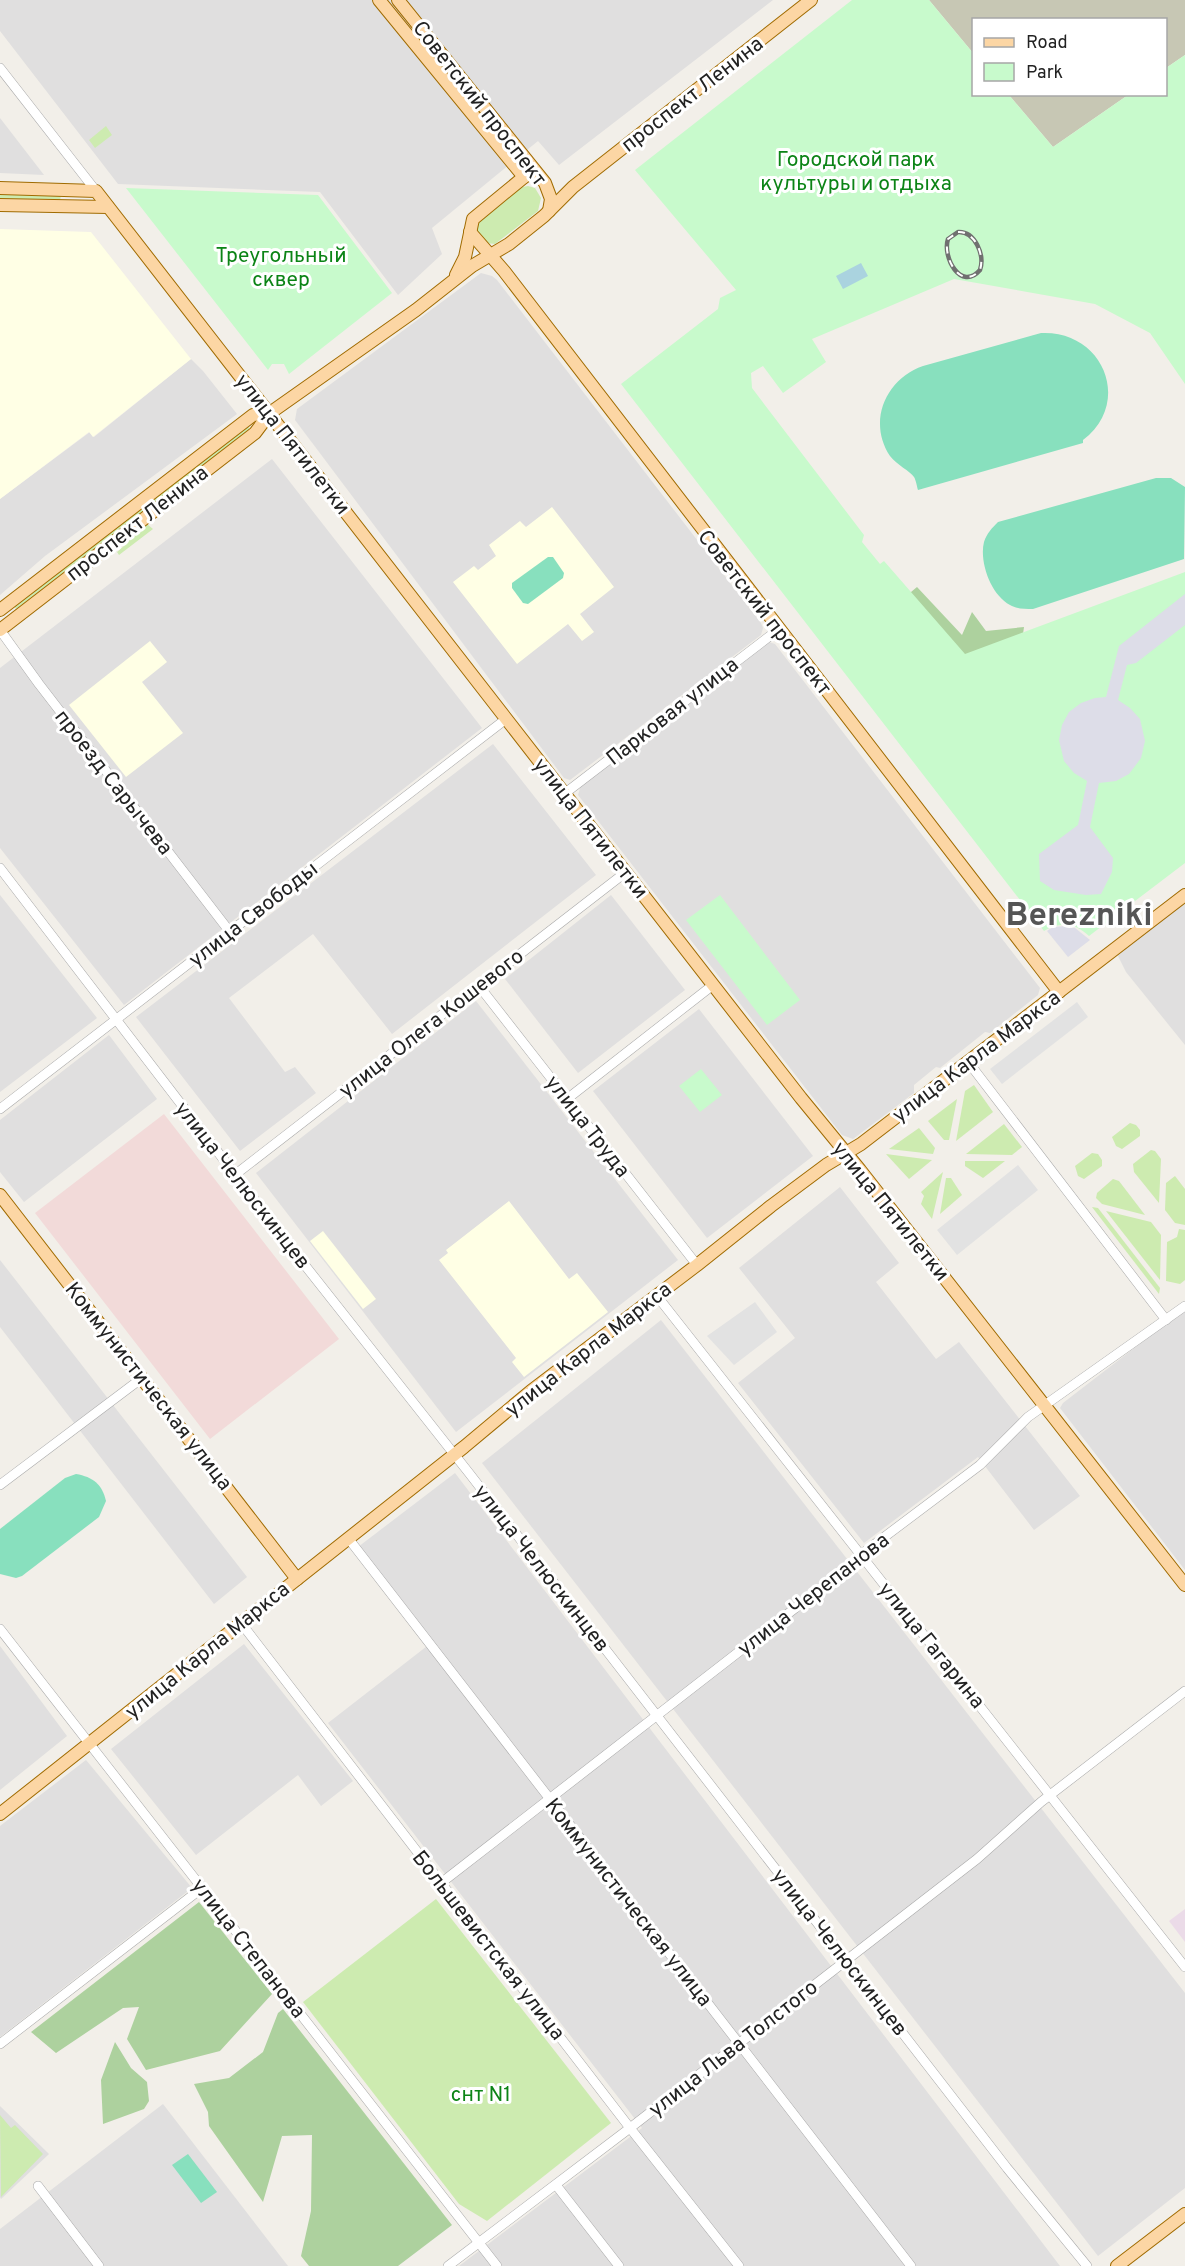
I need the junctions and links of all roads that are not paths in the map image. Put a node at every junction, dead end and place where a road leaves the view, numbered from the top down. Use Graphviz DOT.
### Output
graph roads {
  1 [pos="379,0"];
  2 [pos="398,0"];
  3 [pos="811,0"];
  4 [pos="0,68"];
  5 [pos="524,177"];
  6 [pos="545,183"];
  7 [pos="573,187"];
  8 [pos="0,188"];
  9 [pos="96,191"];
  10 [pos="0,205"];
  11 [pos="108,207"];
  12 [pos="549,211"];
  13 [pos="470,232"];
  14 [pos="489,256"];
  15 [pos="447,285"];
  16 [pos="270,413"];
  17 [pos="0,610"];
  18 [pos="778,629"];
  19 [pos="0,630"];
  20 [pos="506,719"];
  21 [pos="564,794"];
  22 [pos="0,868"];
  23 [pos="626,872"];
  24 [pos="1185,895"];
  25 [pos="230,932"];
  26 [pos="479,986"];
  27 [pos="713,986"];
  28 [pos="1059,992"];
  29 [pos="116,1020"];
  30 [pos="969,1063"];
  31 [pos="567,1099"];
  32 [pos="0,1109"];
  33 [pos="846,1153"];
  34 [pos="236,1174"];
  35 [pos="0,1195"];
  36 [pos="698,1265"];
  37 [pos="657,1296"];
  38 [pos="1185,1306"];
  39 [pos="1166,1320"];
  40 [pos="142,1378"];
  41 [pos="1044,1405"];
  42 [pos="453,1454"];
  43 [pos="0,1485"];
  44 [pos="348,1538"];
  45 [pos="861,1557"];
  46 [pos="297,1578"];
  47 [pos="1185,1586"];
  48 [pos="241,1623"];
  49 [pos="0,1629"];
  50 [pos="9,1641"];
  51 [pos="0,1648"];
  52 [pos="1185,1691"];
  53 [pos="657,1716"];
  54 [pos="90,1744"];
  55 [pos="1050,1795"];
  56 [pos="550,1799"];
  57 [pos="0,1814"];
  58 [pos="441,1883"];
  59 [pos="202,1888"];
  60 [pos="846,1960"];
  61 [pos="1185,1966"];
  62 [pos="739,2043"];
  63 [pos="0,2044"];
  64 [pos="630,2128"];
  65 [pos="556,2185"];
  66 [pos="38,2186"];
  67 [pos="1185,2214"];
  68 [pos="479,2242"];
  69 [pos="99,2266"];
  70 [pos="448,2266"];
  71 [pos="497,2266"];
  72 [pos="619,2266"];
  73 [pos="739,2266"];
  74 [pos="911,2266"];
  75 [pos="1087,2266"];
  76 [pos="1117,2266"];
  1 -- 5 [label="main road, Советский проспект"];
  2 -- 6 [label="main road, Советский проспект"];
  3 -- 7 [label="main road, проспект Ленина"];
  4 -- 9 [label="street, улица Пятилетки"];
  5 -- 6 [label="main road"];
  5 -- 13 [label="main road, проспект Ленина"];
  6 -- 7 [label="main road"];
  6 -- 12 [label="main road, Советский проспект"];
  7 -- 12 [label="main road, проспект Ленина"];
  8 -- 9 [label="main road"];
  9 -- 11 [label="main road, улица Пятилетки"];
  10 -- 11 [label="main road"];
  11 -- 16 [label="main road, улица Пятилетки"];
  12 -- 14 [label="main road, проспект Ленина"];
  13 -- 14 [label="main road, Советский проспект"];
  13 -- 15 [label="main road, проспект Ленина"];
  14 -- 15 [label="main road, проспект Ленина"];
  14 -- 18 [label="main road, Советский проспект"];
  15 -- 16 [label="main road, проспект Ленина"];
  16 -- 17 [label="main road, проспект Ленина"];
  16 -- 19 [label="main road, проспект Ленина"];
  16 -- 20 [label="main road, улица Пятилетки"];
  18 -- 21 [label="street, Парковая улица"];
  18 -- 28 [label="main road, Советский проспект"];
  19 -- 25 [label="street, проезд Сарычева"];
  20 -- 21 [label="main road, улица Пятилетки"];
  20 -- 25 [label="street, улица Свободы"];
  21 -- 23 [label="main road, улица Пятилетки"];
  22 -- 29 [label="street, улица Челюскинцев"];
  23 -- 26 [label="street, улица Олега Кошевого"];
  23 -- 27 [label="main road, улица Пятилетки"];
  24 -- 28 [label="main road, улица Карла Маркса"];
  25 -- 29 [label="street, улица Свободы"];
  26 -- 31 [label="street, улица Труда"];
  26 -- 34 [label="street, улица Олега Кошевого"];
  27 -- 31 [label="street"];
  27 -- 33 [label="main road, улица Пятилетки"];
  28 -- 30 [label="main road, улица Карла Маркса"];
  29 -- 32 [label="street, улица Свободы"];
  29 -- 34 [label="street, улица Челюскинцев"];
  30 -- 33 [label="main road, улица Карла Маркса"];
  30 -- 39 [label="street"];
  31 -- 36 [label="street, улица Труда"];
  33 -- 36 [label="main road, улица Карла Маркса"];
  33 -- 41 [label="main road, улица Пятилетки"];
  34 -- 42 [label="street, улица Челюскинцев"];
  35 -- 40 [label="main road, Коммунистическая улица"];
  36 -- 37 [label="main road, улица Карла Маркса"];
  37 -- 42 [label="main road, улица Карла Маркса"];
  37 -- 45 [label="street, улица Гагарина"];
  38 -- 39 [label="street, улица Черепанова"];
  39 -- 41 [label="street, улица Черепанова"];
  40 -- 43 [label="street"];
  40 -- 46 [label="main road, Коммунистическая улица"];
  41 -- 45 [label="street, улица Черепанова"];
  41 -- 47 [label="main road, улица Пятилетки"];
  42 -- 44 [label="main road, улица Карла Маркса"];
  42 -- 53 [label="street, улица Челюскинцев"];
  44 -- 46 [label="main road, улица Карла Маркса"];
  44 -- 56 [label="street, Коммунистическая улица"];
  45 -- 53 [label="street, улица Черепанова"];
  45 -- 55 [label="street, улица Гагарина"];
  46 -- 48 [label="main road, улица Карла Маркса"];
  48 -- 54 [label="main road, улица Карла Маркса"];
  48 -- 58 [label="street, Большевистская улица"];
  49 -- 50 [label="street, улица Степанова"];
  50 -- 51 [label="street"];
  50 -- 54 [label="street, улица Степанова"];
  52 -- 55 [label="street, улица Льва Толстого"];
  53 -- 56 [label="street, улица Черепанова"];
  53 -- 60 [label="street, улица Челюскинцев"];
  54 -- 57 [label="main road, улица Карла Маркса"];
  54 -- 59 [label="street, улица Степанова"];
  55 -- 60 [label="street, улица Льва Толстого"];
  55 -- 61 [label="street, улица Гагарина"];
  56 -- 58 [label="street, улица Черепанова"];
  56 -- 62 [label="street, Коммунистическая улица"];
  58 -- 64 [label="street, Большевистская улица"];
  59 -- 63 [label="street"];
  59 -- 68 [label="street, улица Степанова"];
  60 -- 62 [label="street, улица Льва Толстого"];
  60 -- 75 [label="street, улица Челюскинцев"];
  62 -- 64 [label="street, улица Льва Толстого"];
  62 -- 74 [label="street, Коммунистическая улица"];
  64 -- 65 [label="street, улица Льва Толстого"];
  64 -- 73 [label="street, Большевистская улица"];
  65 -- 68 [label="street, улица Льва Толстого"];
  65 -- 72 [label="street"];
  66 -- 69 [label="street"];
  67 -- 76 [label="main road"];
  68 -- 70 [label="street, улица Льва Толстого"];
  68 -- 71 [label="street, улица Степанова"];
}
